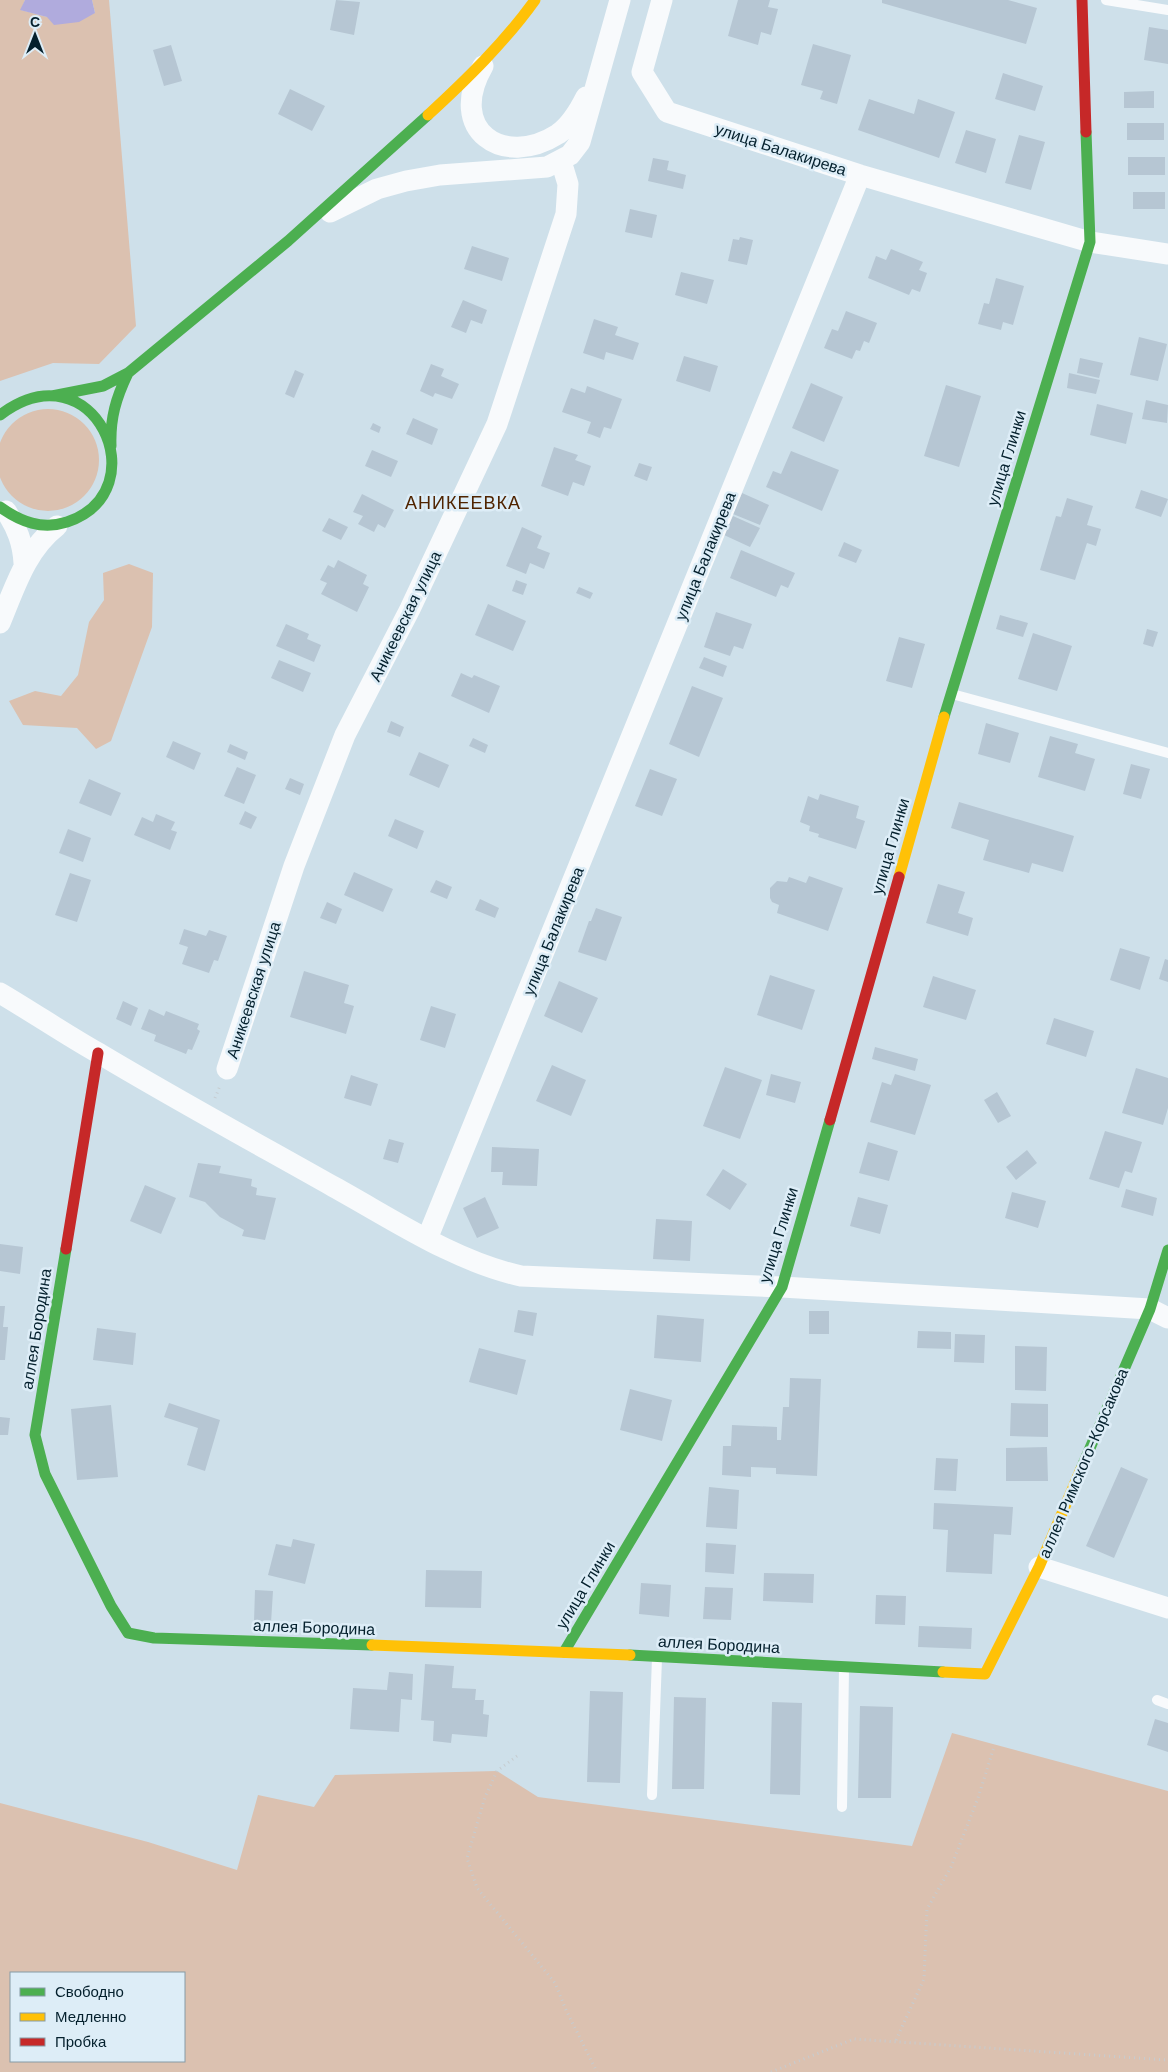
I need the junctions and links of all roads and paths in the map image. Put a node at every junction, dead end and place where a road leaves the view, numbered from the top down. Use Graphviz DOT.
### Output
graph roads {
  1 [pos="535,0"];
  2 [pos="620,0"];
  3 [pos="662,0"];
  4 [pos="1082,0"];
  5 [pos="1106,0"];
  6 [pos="1119,1"];
  7 [pos="1168,10"];
  8 [pos="492,50"];
  9 [pos="602,68"];
  10 [pos="561,161"];
  11 [pos="860,175"];
  12 [pos="288,241"];
  13 [pos="1090,242"];
  14 [pos="1168,254"];
  15 [pos="128,373"];
  16 [pos="52,396"];
  17 [pos="0,415"];
  18 [pos="111,447"];
  19 [pos="3,509"];
  20 [pos="57,526"];
  21 [pos="24,563"];
  22 [pos="0,623"];
  23 [pos="951,694"];
  24 [pos="1168,752"];
  25 [pos="0,993"];
  26 [pos="98,1053"];
  27 [pos="227,1069"];
  28 [pos="208,1117"];
  29 [pos="428,1239"];
  30 [pos="1168,1250"];
  31 [pos="782,1287"];
  32 [pos="1159,1314"];
  33 [pos="1039,1567"];
  34 [pos="1168,1608"];
  35 [pos="564,1652"];
  36 [pos="657,1657"];
  37 [pos="844,1667"];
  38 [pos="1158,1700"];
  39 [pos="1168,1704"];
  40 [pos="994,1747"];
  41 [pos="517,1756"];
  42 [pos="652,1795"];
  43 [pos="842,1807"];
  44 [pos="896,2040"];
  45 [pos="1168,2060"];
  46 [pos="597,2072"];
  47 [pos="771,2072"];
  1 -- 8 [label="street"];
  2 -- 9 [label="street"];
  3 -- 11 [label="street, улица Балакирева"];
  4 -- 13 [label="street, улица Глинки"];
  5 -- 6 [label="lane"];
  6 -- 7 [label="lane"];
  8 -- 9 [label="street"];
  8 -- 12 [label="street"];
  9 -- 10 [label="street"];
  10 -- 12 [label="street"];
  10 -- 27 [label="street, Аникеевская улица"];
  11 -- 13 [label="street"];
  11 -- 29 [label="street, улица Балакирева"];
  12 -- 15 [label="street"];
  13 -- 14 [label="street"];
  13 -- 23 [label="street, улица Глинки"];
  15 -- 16 [label="street"];
  15 -- 18 [label="street"];
  16 -- 17 [label="street"];
  16 -- 18 [label="street"];
  18 -- 20 [label="street"];
  19 -- 20 [label="street"];
  19 -- 21 [label="street"];
  20 -- 21 [label="street"];
  21 -- 22 [label="street"];
  23 -- 24 [label="lane"];
  23 -- 31 [label="street, улица Глинки"];
  25 -- 26 [label="street"];
  26 -- 28 [label="street"];
  26 -- 35 [label="street, аллея Бородина"];
  27 -- 28 [label="path"];
  28 -- 29 [label="street"];
  29 -- 31 [label="street"];
  30 -- 32 [label="street, аллея Римского-Корсакова"];
  31 -- 32 [label="street"];
  31 -- 35 [label="street, улица Глинки"];
  32 -- 33 [label="street, аллея Римского-Корсакова"];
  33 -- 34 [label="street, аллея Римского-Корсакова"];
  33 -- 37 [label="street, аллея Бородина"];
  35 -- 36 [label="street, аллея Бородина"];
  36 -- 37 [label="street, аллея Бородина"];
  36 -- 42 [label="lane"];
  37 -- 43 [label="lane"];
  38 -- 39 [label="lane"];
  40 -- 44 [label="path"];
  41 -- 46 [label="path"];
  44 -- 45 [label="path"];
  44 -- 47 [label="path"];
}
